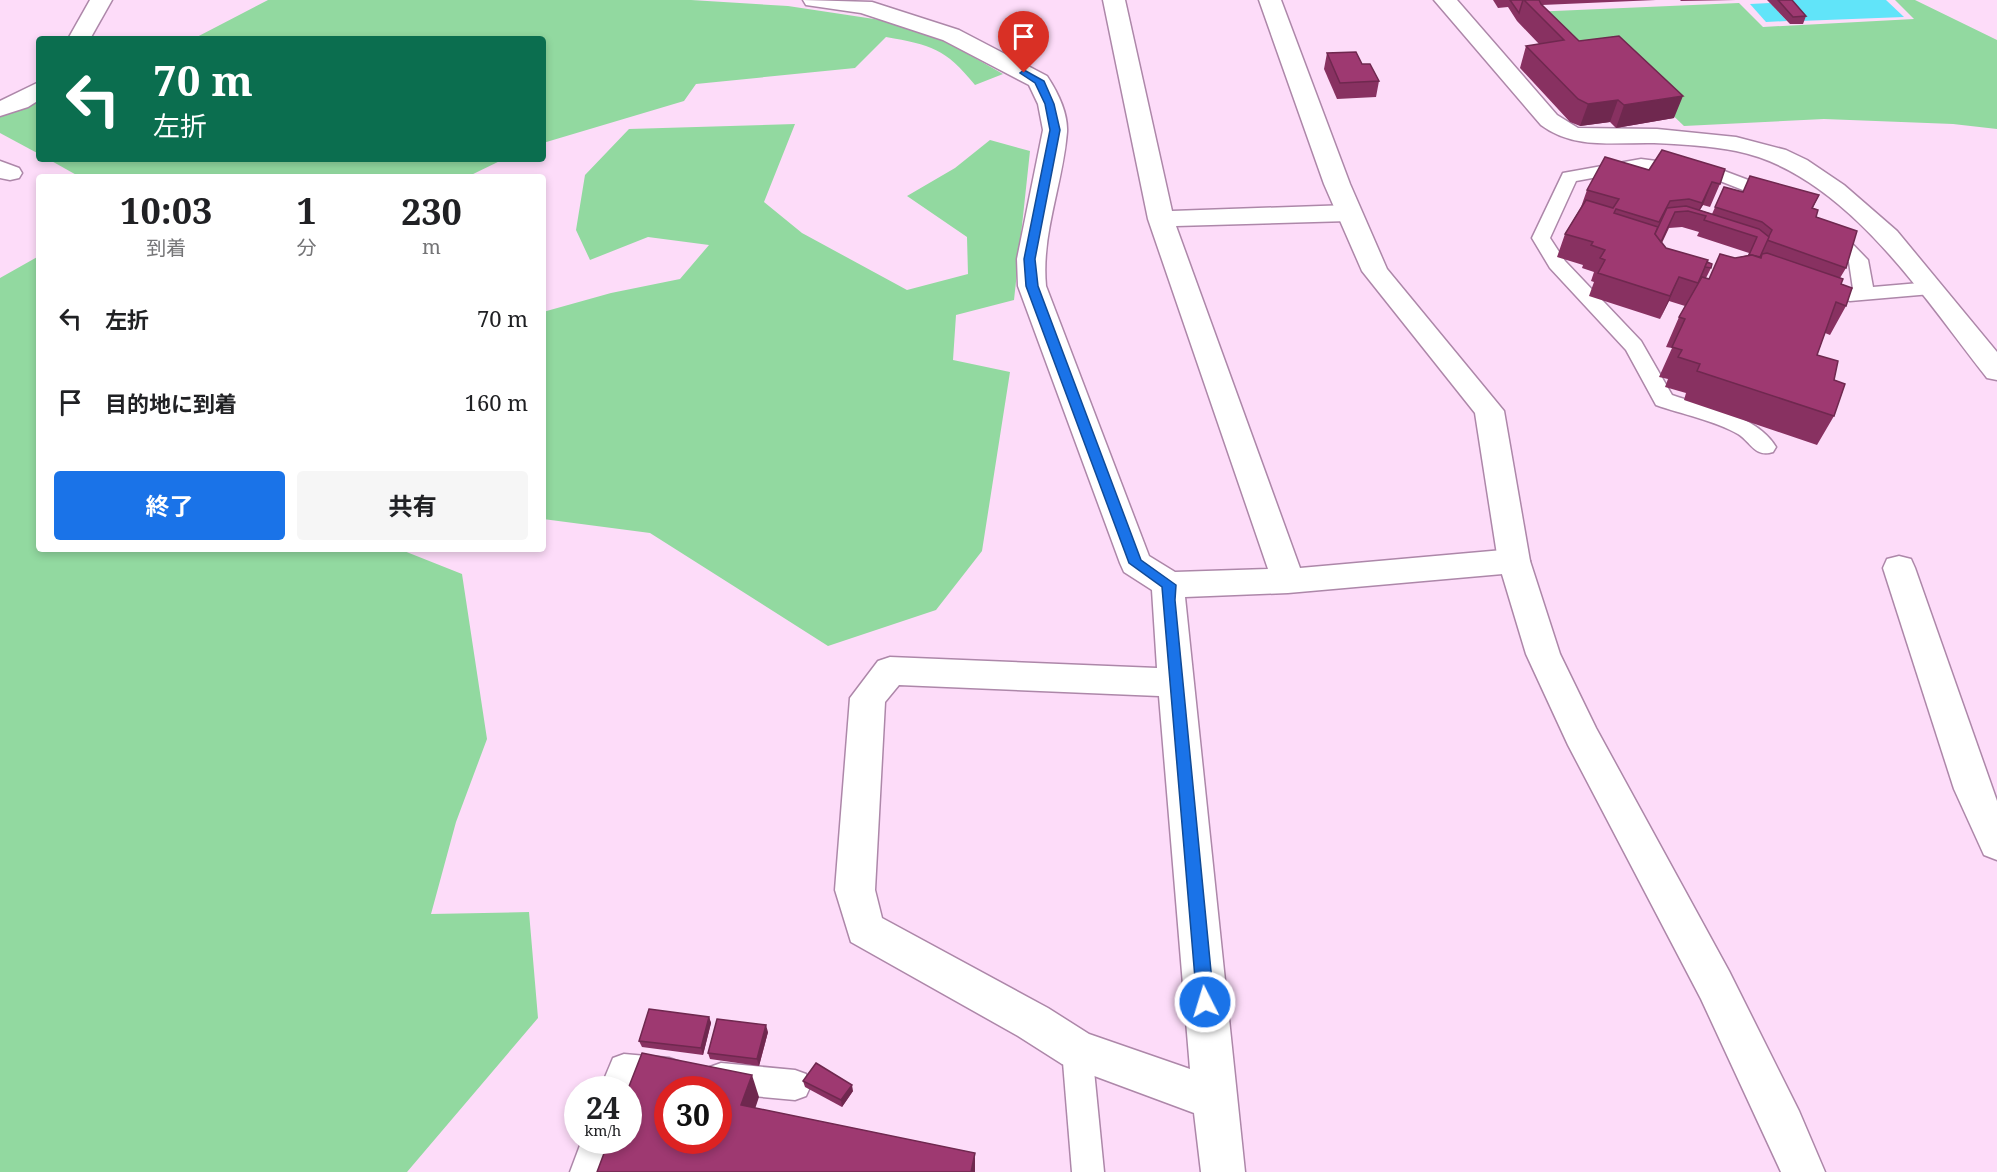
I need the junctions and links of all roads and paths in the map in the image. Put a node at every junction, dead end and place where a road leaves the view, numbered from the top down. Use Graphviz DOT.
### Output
graph roads {
  1 [pos="101,0"];
  2 [pos="814,0"];
  3 [pos="1114,0"];
  4 [pos="1270,0"];
  5 [pos="1445,0"];
  6 [pos="81,36"];
  7 [pos="36,91"];
  8 [pos="0,109"];
  9 [pos="1789,201"];
  10 [pos="1349,213"];
  11 [pos="1817,218"];
  12 [pos="1161,219"];
  13 [pos="1931,288"];
  14 [pos="1864,292"];
  15 [pos="1832,298"];
  16 [pos="1997,371"];
  17 [pos="1765,447"];
  18 [pos="1514,561"];
  19 [pos="1899,568"];
  20 [pos="1288,580"];
  21 [pos="1169,585"];
  22 [pos="1176,684"];
  23 [pos="1985,790"];
  24 [pos="1997,843"];
  25 [pos="1077,1050"];
  26 [pos="621,1076"];
  27 [pos="795,1085"];
  28 [pos="1214,1099"];
  29 [pos="593,1154"];
  30 [pos="586,1172"];
  31 [pos="1088,1172"];
  32 [pos="1223,1172"];
  33 [pos="1803,1172"];
  1 -- 6 [label="street"];
  2 -- 21 [label="street"];
  3 -- 12 [label="street"];
  4 -- 10 [label="street"];
  5 -- 13 [label="street"];
  7 -- 8 [label="street"];
  9 -- 17 [label="lane"];
  10 -- 12 [label="street"];
  10 -- 18 [label="street"];
  11 -- 14 [label="lane"];
  12 -- 20 [label="street"];
  13 -- 14 [label="lane"];
  13 -- 16 [label="street"];
  14 -- 15 [label="lane"];
  18 -- 20 [label="street"];
  18 -- 33 [label="street"];
  19 -- 23 [label="street"];
  20 -- 21 [label="street"];
  21 -- 22 [label="street"];
  22 -- 25 [label="street"];
  22 -- 28 [label="street"];
  23 -- 24 [label="street"];
  25 -- 28 [label="street"];
  25 -- 31 [label="lane"];
  26 -- 27 [label="lane"];
  28 -- 32 [label="street"];
  29 -- 30 [label="lane"];
}
